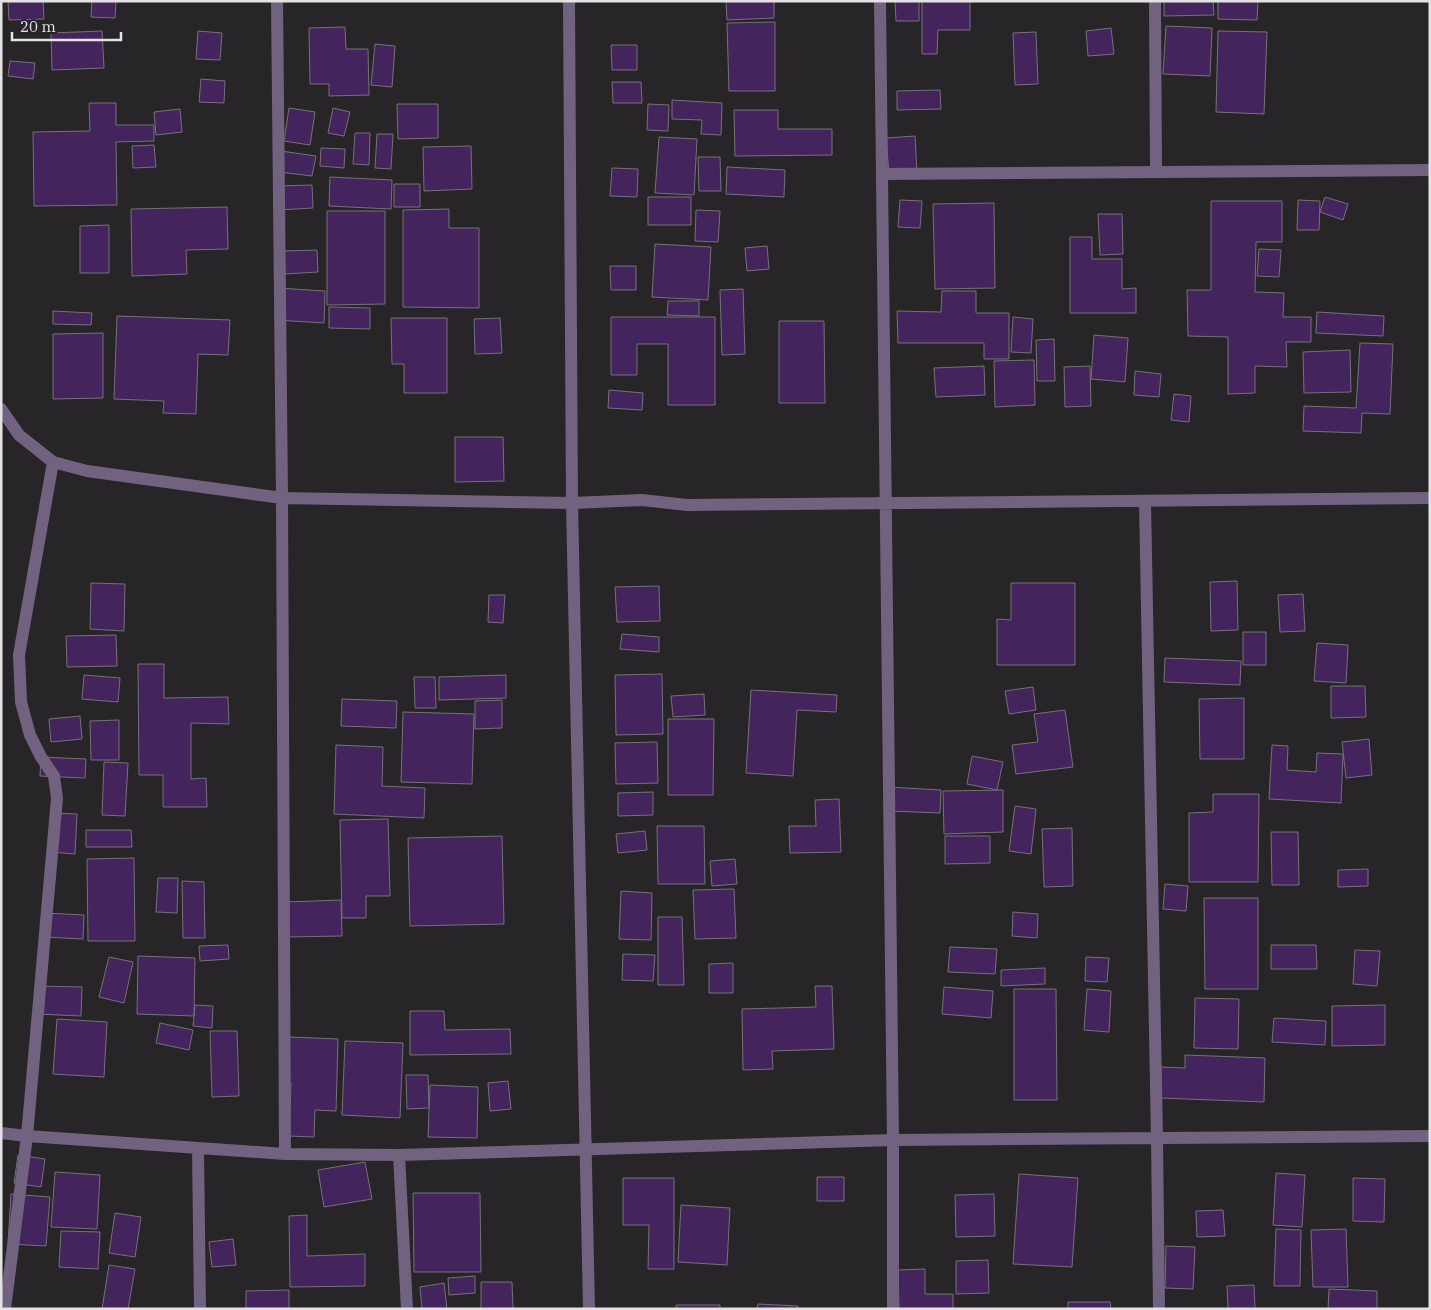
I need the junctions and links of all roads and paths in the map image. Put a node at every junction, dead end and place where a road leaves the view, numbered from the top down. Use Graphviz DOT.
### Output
graph roads {
  1 [pos="277,1"];
  2 [pos="569,1"];
  3 [pos="880,1"];
  4 [pos="1155,1"];
  5 [pos="1430,170"];
  6 [pos="1156,172"];
  7 [pos="882,174"];
  8 [pos="1,409"];
  9 [pos="53,462"];
  10 [pos="282,498"];
  11 [pos="1430,498"];
  12 [pos="1145,501"];
  13 [pos="572,503"];
  14 [pos="886,503"];
  15 [pos="1,1133"];
  16 [pos="27,1136"];
  17 [pos="1430,1136"];
  18 [pos="1157,1138"];
  19 [pos="893,1140"];
  20 [pos="198,1148"];
  21 [pos="584,1150"];
  22 [pos="285,1154"];
  23 [pos="399,1154"];
  24 [pos="5,1309"];
  25 [pos="200,1309"];
  26 [pos="407,1309"];
  27 [pos="588,1309"];
  28 [pos="893,1309"];
  29 [pos="1159,1309"];
  1 -- 10 [label="street"];
  2 -- 13 [label="street"];
  3 -- 7 [label="street"];
  4 -- 6 [label="street"];
  5 -- 6 [label="street"];
  6 -- 7 [label="street"];
  7 -- 14 [label="street"];
  8 -- 9 [label="street"];
  9 -- 10 [label="street"];
  9 -- 16 [label="street"];
  10 -- 13 [label="street"];
  10 -- 22 [label="street"];
  11 -- 12 [label="street"];
  12 -- 14 [label="street"];
  12 -- 18 [label="street"];
  13 -- 14 [label="street"];
  13 -- 21 [label="street"];
  14 -- 19 [label="street"];
  15 -- 16 [label="street"];
  16 -- 20 [label="street"];
  16 -- 24 [label="street"];
  17 -- 18 [label="street"];
  18 -- 19 [label="street"];
  18 -- 29 [label="street"];
  19 -- 21 [label="street"];
  19 -- 28 [label="street"];
  20 -- 22 [label="street"];
  20 -- 25 [label="street"];
  21 -- 23 [label="street"];
  21 -- 27 [label="street"];
  22 -- 23 [label="street"];
  23 -- 26 [label="street"];
}
